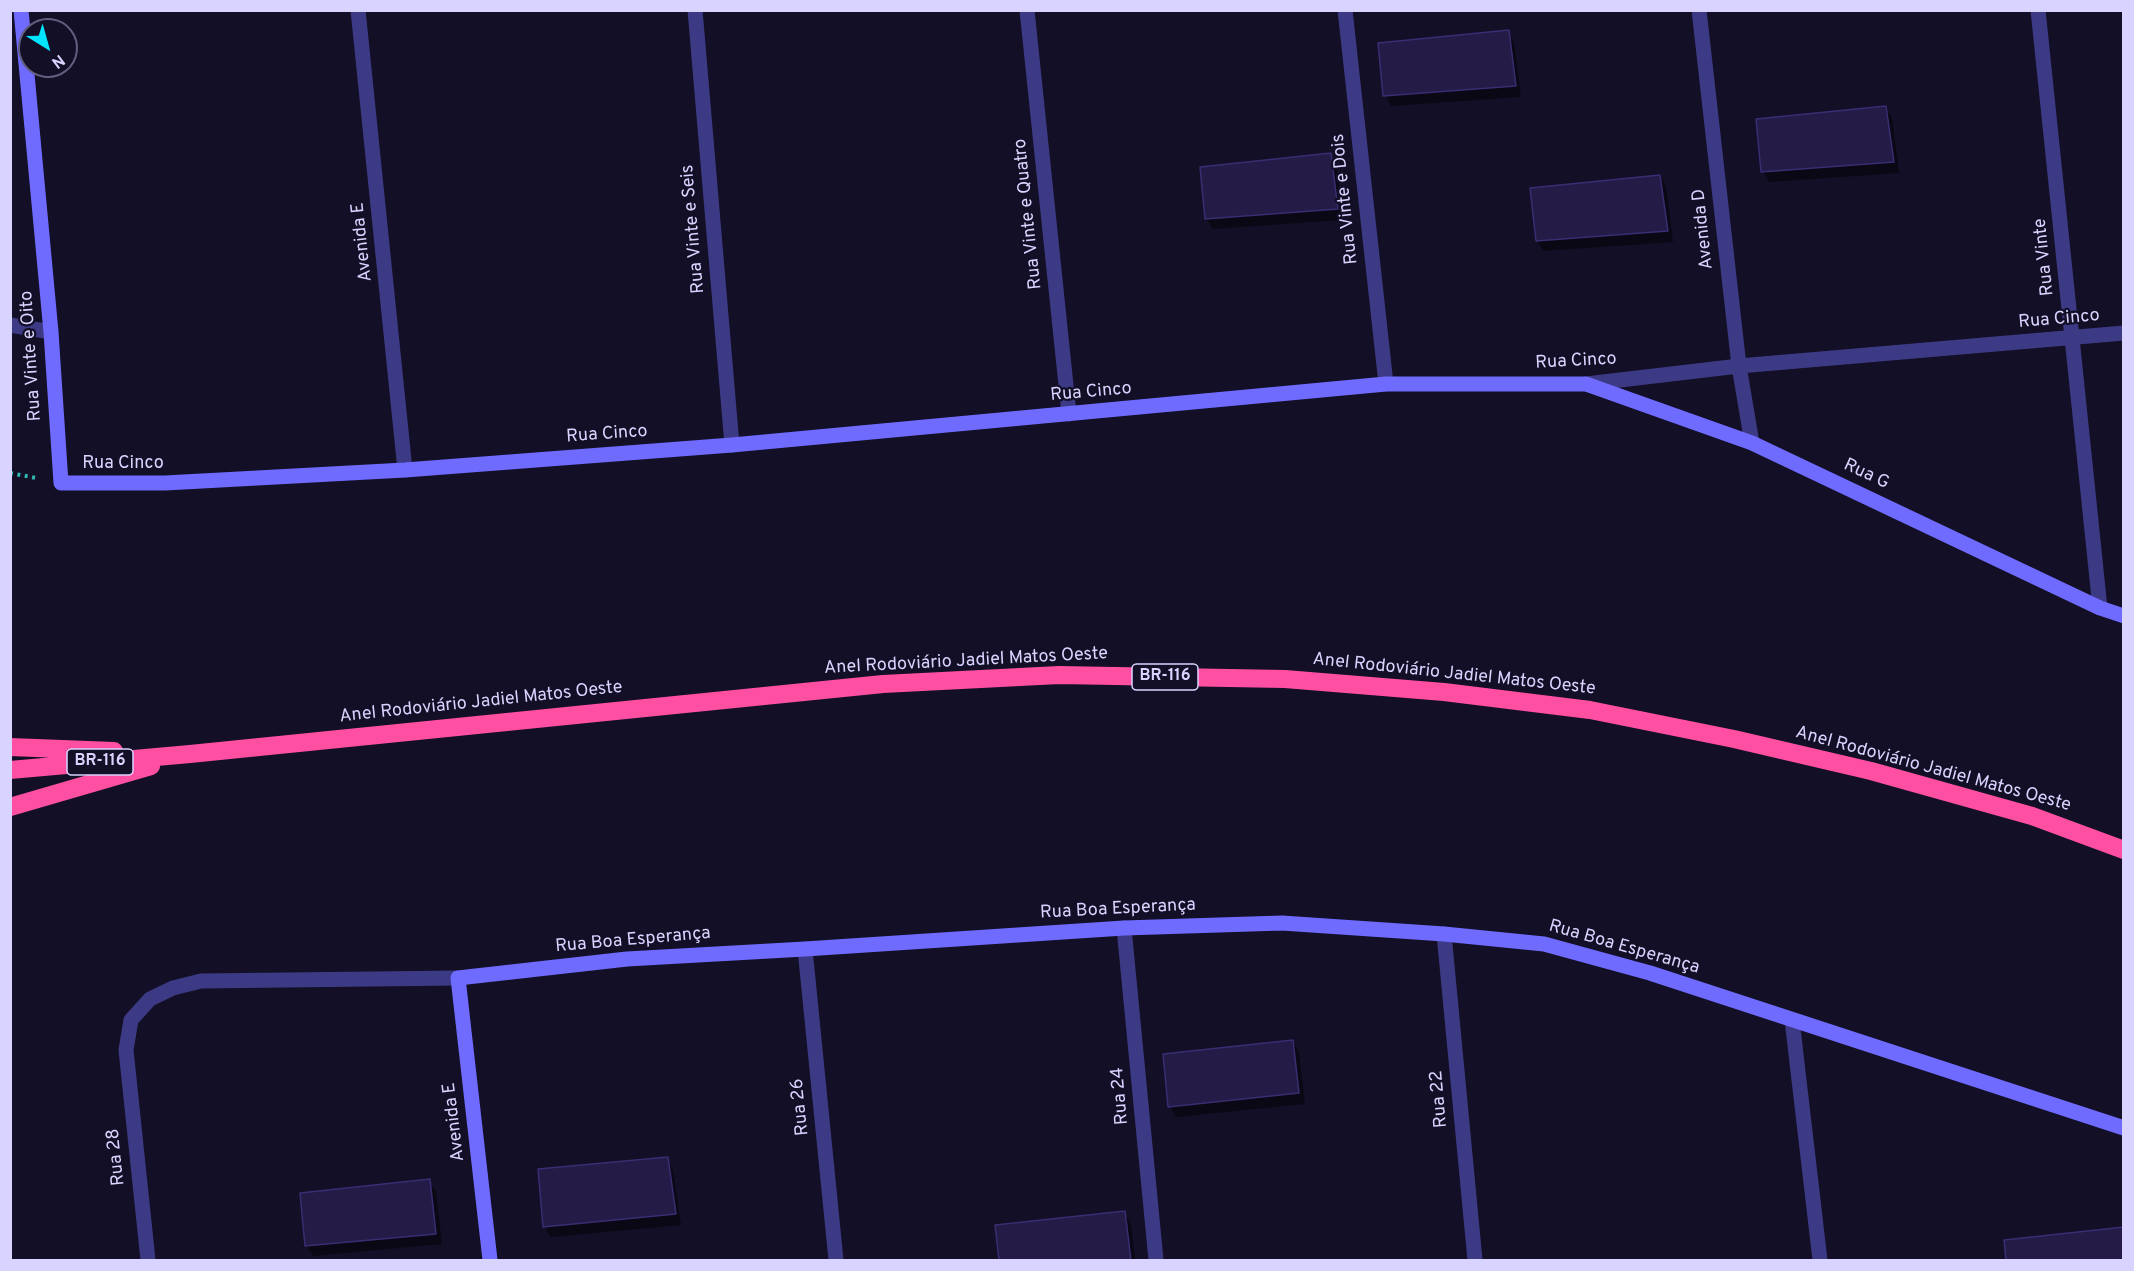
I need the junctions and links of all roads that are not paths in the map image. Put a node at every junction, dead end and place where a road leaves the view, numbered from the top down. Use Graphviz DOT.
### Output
graph roads {
  1 [pos="21,10"];
  2 [pos="358,10"];
  3 [pos="695,10"];
  4 [pos="1027,10"];
  5 [pos="1346,10"];
  6 [pos="1699,10"];
  7 [pos="2038,10"];
  8 [pos="10,325"];
  9 [pos="51,332"];
  10 [pos="2124,333"];
  11 [pos="2073,338"];
  12 [pos="1738,366"];
  13 [pos="1386,384"];
  14 [pos="1586,384"];
  15 [pos="1069,414"];
  16 [pos="1752,443"];
  17 [pos="732,445"];
  18 [pos="405,470"];
  19 [pos="61,483"];
  20 [pos="2100,608"];
  21 [pos="2124,616"];
  22 [pos="10,747"];
  23 [pos="190,754"];
  24 [pos="10,770"];
  25 [pos="10,807"];
  26 [pos="2124,850"];
  27 [pos="1124,928"];
  28 [pos="1444,934"];
  29 [pos="805,949"];
  30 [pos="458,978"];
  31 [pos="1792,1020"];
  32 [pos="126,1050"];
  33 [pos="2124,1128"];
  34 [pos="148,1260"];
  35 [pos="490,1260"];
  36 [pos="836,1260"];
  37 [pos="1156,1260"];
  38 [pos="1475,1260"];
  39 [pos="1820,1260"];
  1 -- 9 [label="street, Rua Vinte e Oito"];
  2 -- 18 [label="street, Avenida E"];
  3 -- 17 [label="street, Rua Vinte e Seis"];
  4 -- 15 [label="street, Rua Vinte e Quatro"];
  5 -- 13 [label="street, Rua Vinte e Dois"];
  6 -- 12 [label="street, Avenida D"];
  7 -- 11 [label="street, Rua Vinte"];
  8 -- 9 [label="street"];
  9 -- 19 [label="street, Rua Vinte e Oito"];
  10 -- 11 [label="street, Rua Cinco"];
  11 -- 12 [label="street, Rua Cinco"];
  11 -- 20 [label="street, Rua Vinte"];
  12 -- 14 [label="street, Rua Cinco"];
  12 -- 16 [label="street, Avenida D"];
  13 -- 14 [label="street, Rua Cinco"];
  13 -- 15 [label="street, Rua Cinco"];
  14 -- 16 [label="street, Rua G"];
  15 -- 17 [label="street, Rua Cinco"];
  16 -- 20 [label="street, Rua G"];
  17 -- 18 [label="street, Rua Cinco"];
  18 -- 19 [label="street, Rua Cinco"];
  20 -- 21 [label="street, Rua G"];
  22 -- 23 [label="highway"];
  23 -- 24 [label="highway, Anel Rodoviário Jadiel Matos Oeste / BR-116"];
  23 -- 25 [label="highway"];
  23 -- 26 [label="highway, Anel Rodoviário Jadiel Matos Oeste / BR-116"];
  27 -- 28 [label="street, Rua Boa Esperança"];
  27 -- 29 [label="street, Rua Boa Esperança"];
  27 -- 37 [label="street, Rua 24"];
  28 -- 31 [label="street, Rua Boa Esperança"];
  28 -- 38 [label="street, Rua 22"];
  29 -- 30 [label="street, Rua Boa Esperança"];
  29 -- 36 [label="street, Rua 26"];
  30 -- 32 [label="street, Rua Boa Esperança"];
  30 -- 35 [label="street, Avenida E"];
  31 -- 33 [label="street, Rua Boa Esperança"];
  31 -- 39 [label="street"];
  32 -- 34 [label="street, Rua 28"];
}
